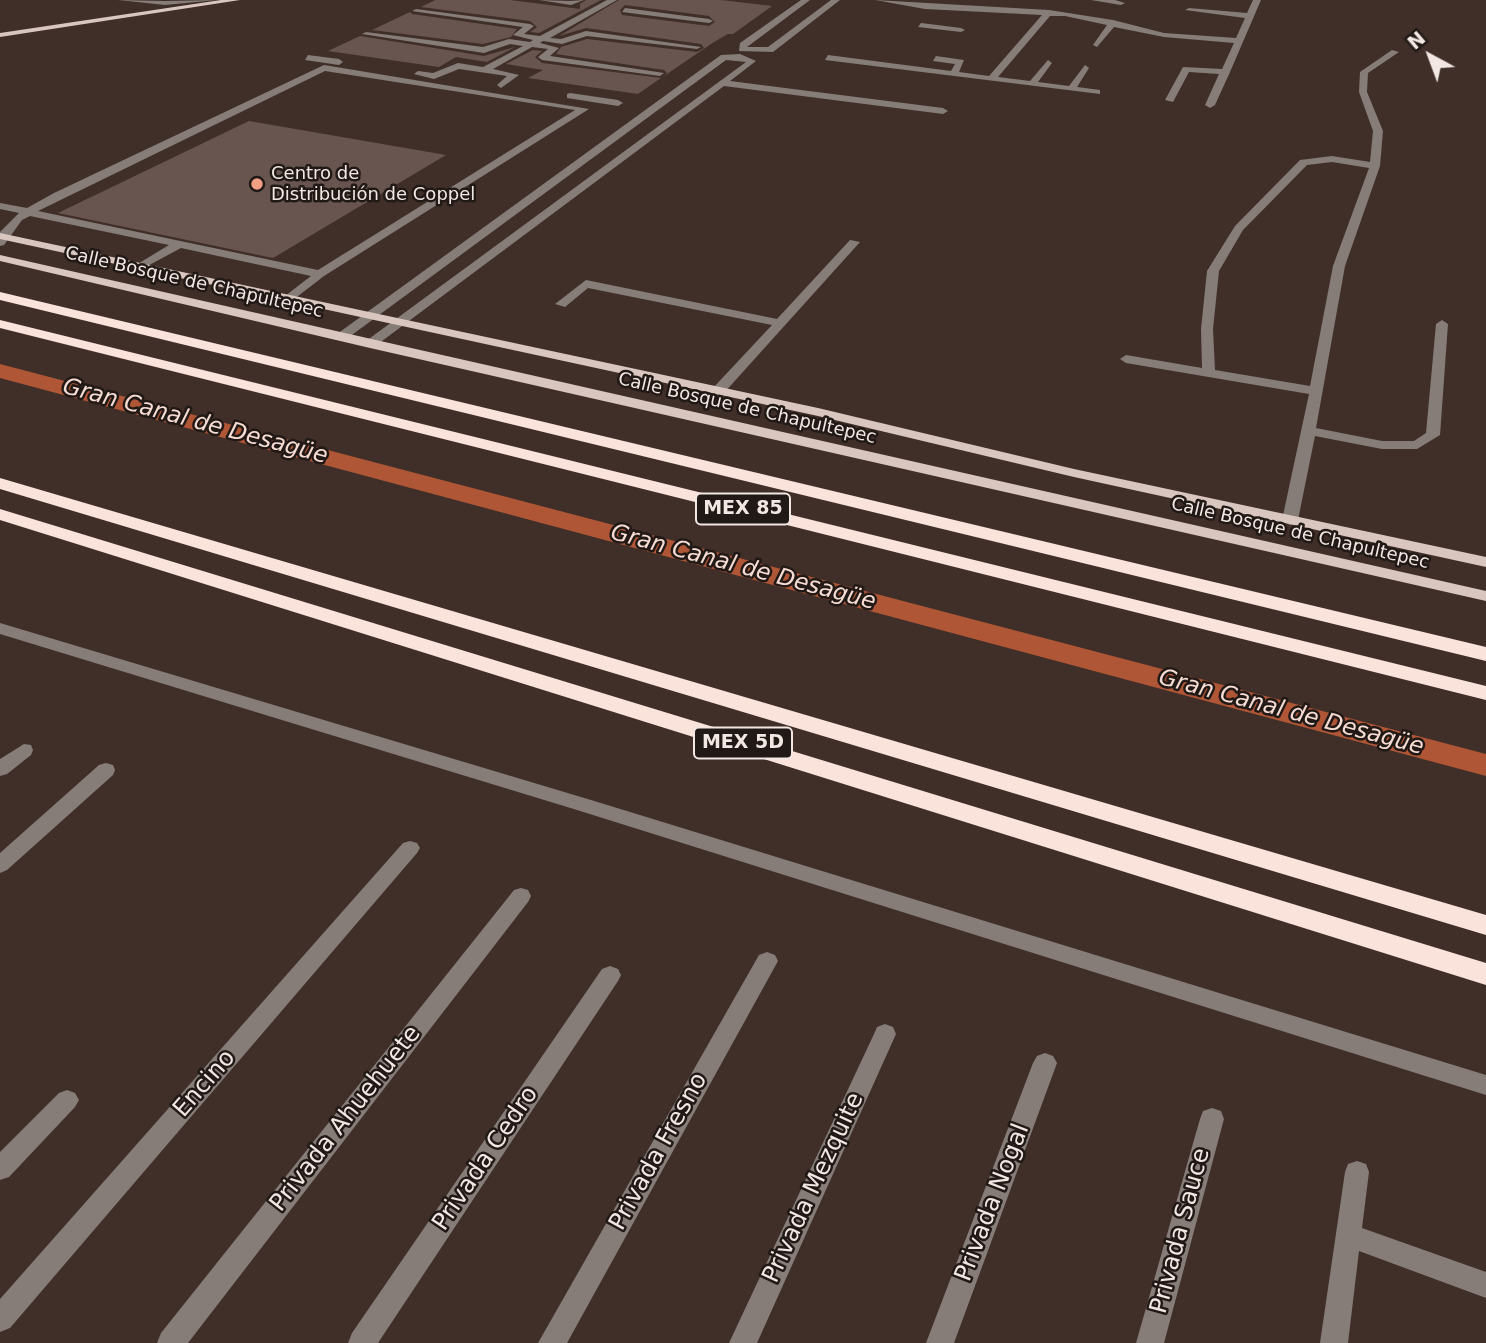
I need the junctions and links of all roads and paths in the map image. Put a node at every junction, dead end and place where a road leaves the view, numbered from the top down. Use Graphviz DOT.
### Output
graph roads {
  1 [pos="156,0"];
  2 [pos="213,0"];
  3 [pos="236,0"];
  4 [pos="543,0"];
  5 [pos="580,0"];
  6 [pos="613,0"];
  7 [pos="806,0"];
  8 [pos="836,0"];
  9 [pos="878,0"];
  10 [pos="1095,0"];
  11 [pos="1257,0"];
  12 [pos="635,1"];
  13 [pos="143,2"];
  14 [pos="904,2"];
  15 [pos="120,3"];
  16 [pos="1121,3"];
  17 [pos="984,9"];
  18 [pos="1189,10"];
  19 [pos="415,11"];
  20 [pos="1049,12"];
  21 [pos="926,16"];
  22 [pos="1249,16"];
  23 [pos="960,20"];
  24 [pos="709,21"];
  25 [pos="1113,22"];
  26 [pos="921,26"];
  27 [pos="10,33"];
  28 [pos="0,34"];
  29 [pos="366,34"];
  30 [pos="1238,41"];
  31 [pos="536,42"];
  32 [pos="1097,45"];
  33 [pos="697,47"];
  34 [pos="1395,52"];
  35 [pos="308,58"];
  36 [pos="828,58"];
  37 [pos="936,59"];
  38 [pos="1048,63"];
  39 [pos="1085,68"];
  40 [pos="485,70"];
  41 [pos="1226,72"];
  42 [pos="660,74"];
  43 [pos="953,74"];
  44 [pos="468,79"];
  45 [pos="991,79"];
  46 [pos="722,83"];
  47 [pos="1032,84"];
  48 [pos="1071,89"];
  49 [pos="1097,92"];
  50 [pos="674,94"];
  51 [pos="703,97"];
  52 [pos="1170,100"];
  53 [pos="618,103"];
  54 [pos="1210,105"];
  55 [pos="943,111"];
  56 [pos="600,148"];
  57 [pos="630,152"];
  58 [pos="1376,166"];
  59 [pos="0,206"];
  60 [pos="28,213"];
  61 [pos="1,239"];
  62 [pos="854,242"];
  63 [pos="181,243"];
  64 [pos="0,258"];
  65 [pos="140,267"];
  66 [pos="320,274"];
  67 [pos="398,295"];
  68 [pos="0,296"];
  69 [pos="289,299"];
  70 [pos="429,302"];
  71 [pos="561,304"];
  72 [pos="369,316"];
  73 [pos="400,323"];
  74 [pos="781,323"];
  75 [pos="0,324"];
  76 [pos="1442,324"];
  77 [pos="341,337"];
  78 [pos="370,344"];
  79 [pos="1126,359"];
  80 [pos="1209,372"];
  81 [pos="718,391"];
  82 [pos="1316,391"];
  83 [pos="1309,431"];
  84 [pos="0,483"];
  85 [pos="0,514"];
  86 [pos="1290,520"];
  87 [pos="1486,562"];
  88 [pos="1486,596"];
  89 [pos="0,628"];
  90 [pos="1486,654"];
  91 [pos="1486,693"];
  92 [pos="24,750"];
  93 [pos="0,769"];
  94 [pos="106,771"];
  95 [pos="410,848"];
  96 [pos="0,865"];
  97 [pos="521,895"];
  98 [pos="1486,925"];
  99 [pos="767,961"];
  100 [pos="1486,974"];
  101 [pos="610,975"];
  102 [pos="885,1034"];
  103 [pos="1045,1063"];
  104 [pos="1486,1085"];
  105 [pos="67,1100"];
  106 [pos="1212,1119"];
  107 [pos="0,1169"];
  108 [pos="1357,1172"];
  109 [pos="1348,1235"];
  110 [pos="1486,1285"];
  111 [pos="0,1319"];
  112 [pos="172,1343"];
  113 [pos="362,1343"];
  114 [pos="552,1343"];
  115 [pos="743,1343"];
  116 [pos="940,1343"];
  117 [pos="1150,1343"];
  118 [pos="1334,1343"];
  1 -- 13 [label="main road"];
  2 -- 13 [label="street"];
  3 -- 27 [label="main road"];
  4 -- 5 [label="street"];
  6 -- 31 [label="street"];
  7 -- 8 [label="street"];
  9 -- 14 [label="street"];
  10 -- 16 [label="street"];
  11 -- 22 [label="street"];
  12 -- 24 [label="street"];
  13 -- 15 [label="main road"];
  14 -- 17 [label="street"];
  17 -- 20 [label="street"];
  17 -- 26 [label="street"];
  18 -- 22 [label="street"];
  19 -- 31 [label="street"];
  20 -- 25 [label="street"];
  20 -- 45 [label="street"];
  21 -- 23 [label="street"];
  22 -- 30 [label="street"];
  25 -- 30 [label="street"];
  25 -- 32 [label="street"];
  27 -- 28 [label="street"];
  29 -- 31 [label="street"];
  30 -- 41 [label="street"];
  31 -- 33 [label="street"];
  31 -- 40 [label="street"];
  31 -- 42 [label="street"];
  34 -- 58 [label="street"];
  35 -- 40 [label="street"];
  36 -- 43 [label="street"];
  37 -- 43 [label="street"];
  38 -- 47 [label="street"];
  39 -- 48 [label="street"];
  40 -- 44 [label="street"];
  40 -- 53 [label="street"];
  41 -- 52 [label="street"];
  41 -- 54 [label="street"];
  43 -- 45 [label="street"];
  45 -- 47 [label="street"];
  46 -- 50 [label="street"];
  46 -- 51 [label="street"];
  46 -- 55 [label="street"];
  47 -- 48 [label="street"];
  48 -- 49 [label="street"];
  50 -- 51 [label="street"];
  50 -- 56 [label="street"];
  51 -- 57 [label="street"];
  56 -- 57 [label="street"];
  56 -- 67 [label="street"];
  57 -- 70 [label="street"];
  58 -- 80 [label="street"];
  58 -- 82 [label="street"];
  59 -- 60 [label="street"];
  60 -- 61 [label="street"];
  60 -- 63 [label="street"];
  60 -- 66 [label="street"];
  61 -- 65 [label="main road, Calle Bosque de Chapultepec"];
  62 -- 74 [label="street"];
  63 -- 65 [label="street"];
  63 -- 66 [label="street"];
  64 -- 77 [label="main road, Calle Bosque de Chapultepec"];
  65 -- 69 [label="main road, Calle Bosque de Chapultepec"];
  66 -- 69 [label="street"];
  67 -- 70 [label="street"];
  67 -- 72 [label="street"];
  68 -- 90 [label="highway, MEX 85"];
  69 -- 72 [label="main road, Calle Bosque de Chapultepec"];
  70 -- 73 [label="street"];
  71 -- 74 [label="street"];
  72 -- 73 [label="main road, Calle Bosque de Chapultepec"];
  72 -- 77 [label="street"];
  73 -- 78 [label="street"];
  73 -- 81 [label="main road, Calle Bosque de Chapultepec"];
  74 -- 81 [label="street"];
  75 -- 91 [label="highway, MEX 85"];
  76 -- 83 [label="street"];
  77 -- 78 [label="main road, Calle Bosque de Chapultepec"];
  78 -- 88 [label="main road, Calle Bosque de Chapultepec"];
  79 -- 80 [label="street"];
  80 -- 82 [label="street"];
  81 -- 86 [label="main road, Calle Bosque de Chapultepec"];
  82 -- 83 [label="street"];
  83 -- 86 [label="street"];
  84 -- 98 [label="highway, MEX 5D"];
  85 -- 100 [label="highway, MEX 5D"];
  86 -- 87 [label="main road, Calle Bosque de Chapultepec"];
  89 -- 104 [label="street"];
  92 -- 93 [label="street"];
  94 -- 96 [label="street"];
  95 -- 111 [label="street, Encino"];
  97 -- 112 [label="street, Privada Ahuehuete"];
  99 -- 114 [label="street, Privada Fresno"];
  101 -- 113 [label="street, Privada Cedro"];
  102 -- 115 [label="street, Privada Mezquite"];
  103 -- 116 [label="street, Privada Nogal"];
  105 -- 107 [label="street"];
  106 -- 117 [label="street, Privada Sauce"];
  108 -- 109 [label="street"];
  109 -- 110 [label="street"];
  109 -- 118 [label="street"];
}
